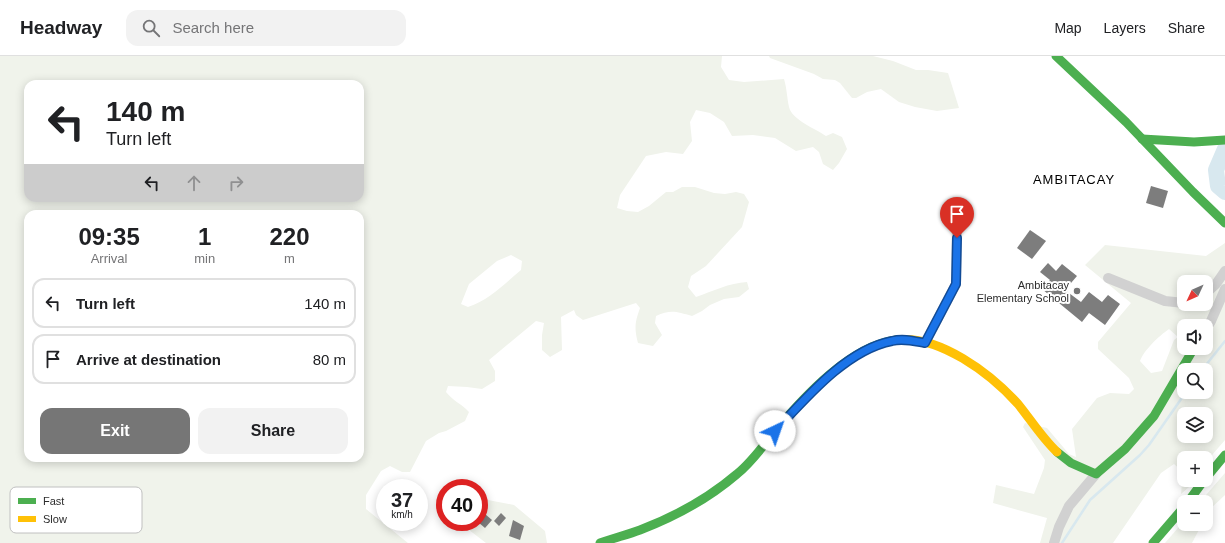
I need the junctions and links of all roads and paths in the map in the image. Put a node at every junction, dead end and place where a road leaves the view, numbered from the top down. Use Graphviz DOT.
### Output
graph roads {
  1 [pos="1056,56"];
  2 [pos="1142,139"];
  3 [pos="1225,140"];
  4 [pos="1225,224"];
  5 [pos="957,228"];
  6 [pos="1225,271"];
  7 [pos="1108,278"];
  8 [pos="1213,287"];
  9 [pos="1225,289"];
  10 [pos="1177,302"];
  11 [pos="1212,319"];
  12 [pos="925,343"];
  13 [pos="1190,355"];
  14 [pos="1225,456"];
  15 [pos="1213,470"];
  16 [pos="1096,474"];
  17 [pos="1177,515"];
  18 [pos="600,543"];
  19 [pos="1054,543"];
  20 [pos="1154,543"];
  1 -- 2 [label="street"];
  2 -- 3 [label="street"];
  2 -- 4 [label="street"];
  5 -- 12 [label="street"];
  6 -- 8 [label="street"];
  7 -- 10 [label="street"];
  9 -- 11 [label="street"];
  12 -- 16 [label="street"];
  12 -- 18 [label="street"];
  13 -- 16 [label="street"];
  14 -- 15 [label="street"];
  16 -- 19 [label="street"];
  17 -- 20 [label="street"];
}
